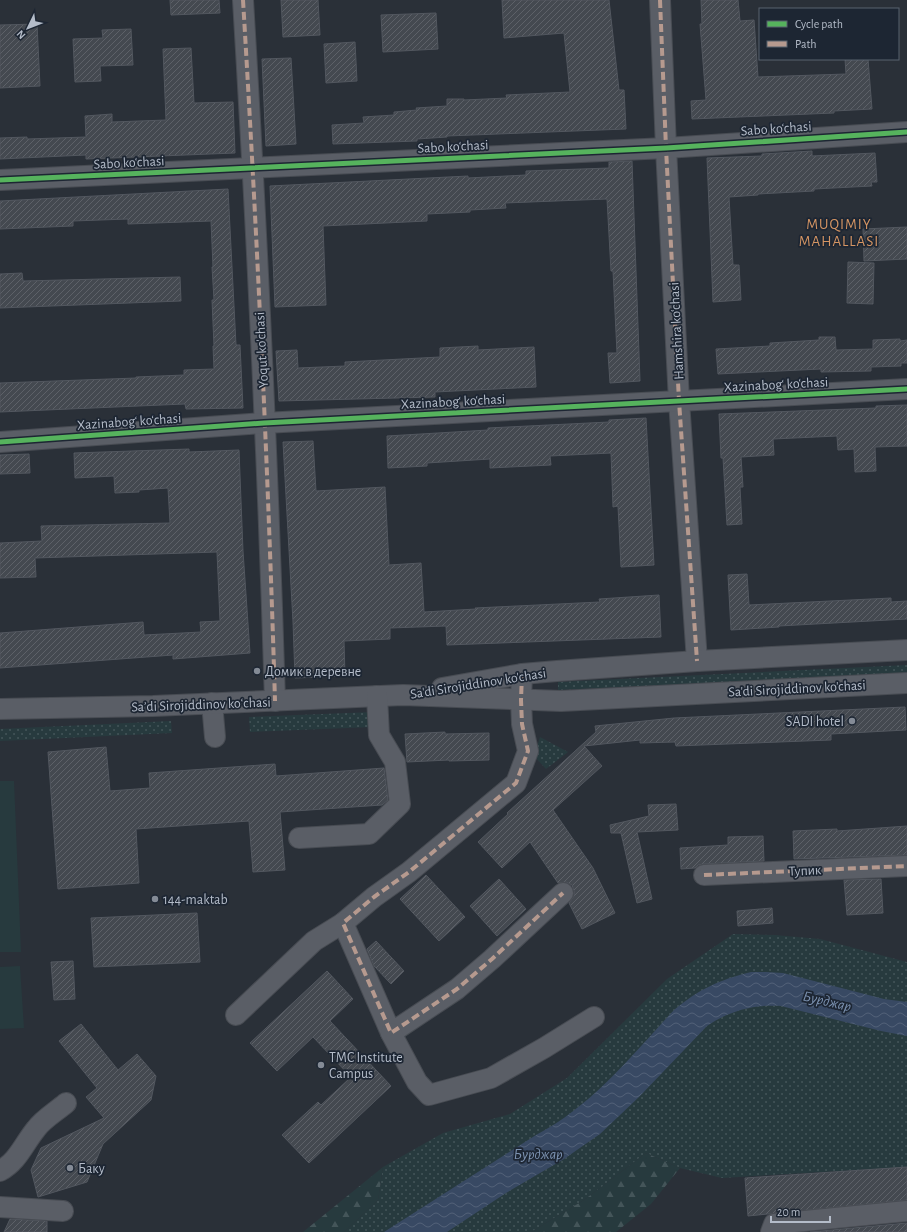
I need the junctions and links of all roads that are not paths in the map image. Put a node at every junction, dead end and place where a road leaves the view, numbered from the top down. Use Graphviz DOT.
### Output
graph roads {
  1 [pos="243,0"];
  2 [pos="660,0"];
  3 [pos="907,132"];
  4 [pos="666,148"];
  5 [pos="253,168"];
  6 [pos="0,180"];
  7 [pos="907,389"];
  8 [pos="679,401"];
  9 [pos="264,423"];
  10 [pos="0,442"];
  11 [pos="907,650"];
  12 [pos="697,661"];
  13 [pos="522,674"];
  14 [pos="907,683"];
  15 [pos="403,695"];
  16 [pos="377,696"];
  17 [pos="521,700"];
  18 [pos="275,701"];
  19 [pos="212,703"];
  20 [pos="0,709"];
  21 [pos="215,737"];
  22 [pos="299,838"];
  23 [pos="907,866"];
  24 [pos="704,875"];
  25 [pos="563,893"];
  26 [pos="343,923"];
  27 [pos="236,1015"];
  28 [pos="594,1017"];
  29 [pos="391,1034"];
  30 [pos="66,1103"];
  31 [pos="0,1171"];
  32 [pos="0,1207"];
  33 [pos="63,1211"];
  34 [pos="907,1211"];
  35 [pos="771,1232"];
  1 -- 5 [label="street, Yoqut ko'chasi"];
  2 -- 4 [label="street, Hamshira ko‘chasi"];
  3 -- 4 [label="street, Sabo ko‘chasi"];
  4 -- 5 [label="street, Sabo ko‘chasi"];
  4 -- 8 [label="street, Hamshira ko‘chasi"];
  5 -- 6 [label="street, Sabo ko‘chasi"];
  5 -- 9 [label="street, Yoqut ko'chasi"];
  7 -- 8 [label="street, Xazinabog‘ ko‘chasi"];
  8 -- 9 [label="street, Xazinabog‘ ko‘chasi"];
  8 -- 12 [label="street, Hamshira ko‘chasi"];
  9 -- 10 [label="street, Xazinabog‘ ko‘chasi"];
  9 -- 18 [label="street, Yoqut ko'chasi"];
  11 -- 12 [label="street, Sa'di Sirojiddinov ko'chasi"];
  12 -- 13 [label="street, Sa'di Sirojiddinov ko'chasi"];
  13 -- 15 [label="street, Sa'di Sirojiddinov ko'chasi"];
  13 -- 17 [label="street"];
  14 -- 17 [label="street, Sa'di Sirojiddinov ko'chasi"];
  15 -- 16 [label="street, Saʼdi Sirojiddinov koʻchasi"];
  15 -- 17 [label="street, Sa'di Sirojiddinov ko'chasi"];
  16 -- 18 [label="street, Saʼdi Sirojiddinov koʻchasi"];
  16 -- 22 [label="street"];
  17 -- 26 [label="street"];
  18 -- 19 [label="street, Saʼdi Sirojiddinov koʻchasi"];
  19 -- 20 [label="street, Saʼdi Sirojiddinov koʻchasi"];
  19 -- 21 [label="street"];
  23 -- 24 [label="street, Тупик"];
  25 -- 29 [label="street"];
  26 -- 27 [label="street"];
  26 -- 29 [label="street"];
  28 -- 29 [label="street"];
  30 -- 31 [label="street"];
  32 -- 33 [label="street"];
  34 -- 35 [label="street"];
}
